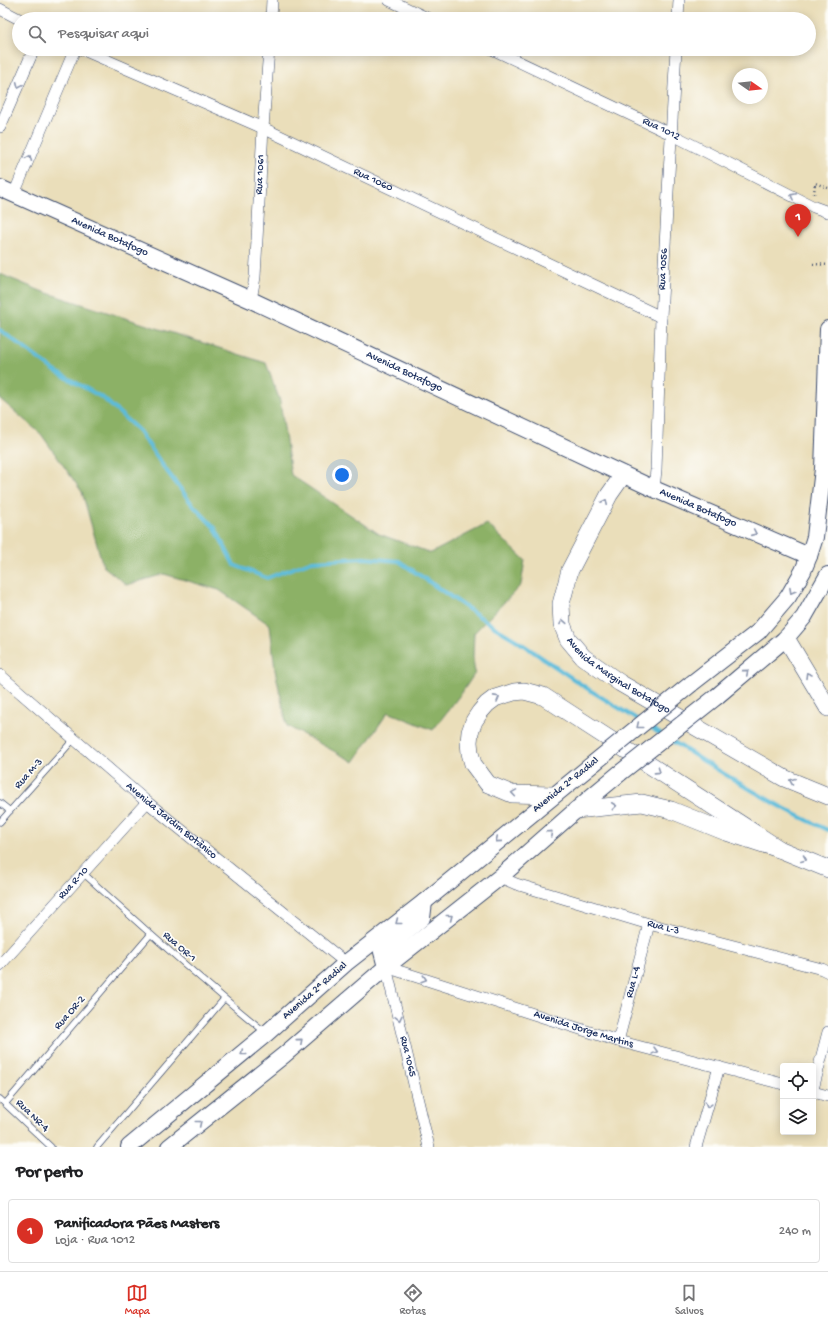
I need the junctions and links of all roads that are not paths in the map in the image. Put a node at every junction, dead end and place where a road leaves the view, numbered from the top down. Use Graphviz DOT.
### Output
graph roads {
  1 [pos="272,0"];
  2 [pos="389,0"];
  3 [pos="679,0"];
  4 [pos="0,9"];
  5 [pos="271,12"];
  6 [pos="414,12"];
  7 [pos="678,12"];
  8 [pos="12,15"];
  9 [pos="31,56"];
  10 [pos="72,56"];
  11 [pos="97,56"];
  12 [pos="268,56"];
  13 [pos="507,56"];
  14 [pos="676,56"];
  15 [pos="0,127"];
  16 [pos="263,128"];
  17 [pos="671,134"];
  18 [pos="7,191"];
  19 [pos="828,212"];
  20 [pos="251,300"];
  21 [pos="661,318"];
  22 [pos="828,329"];
  23 [pos="623,475"];
  24 [pos="654,489"];
  25 [pos="809,556"];
  26 [pos="828,575"];
  27 [pos="786,638"];
  28 [pos="0,675"];
  29 [pos="828,708"];
  30 [pos="74,739"];
  31 [pos="553,796"];
  32 [pos="828,796"];
  33 [pos="147,802"];
  34 [pos="0,803"];
  35 [pos="576,810"];
  36 [pos="10,811"];
  37 [pos="0,822"];
  38 [pos="780,849"];
  39 [pos="828,869"];
  40 [pos="82,872"];
  41 [pos="500,877"];
  42 [pos="424,902"];
  43 [pos="649,924"];
  44 [pos="150,935"];
  45 [pos="346,963"];
  46 [pos="0,965"];
  47 [pos="386,967"];
  48 [pos="828,972"];
  49 [pos="224,999"];
  50 [pos="828,1032"];
  51 [pos="267,1033"];
  52 [pos="618,1041"];
  53 [pos="719,1067"];
  54 [pos="816,1078"];
  55 [pos="780,1083"];
  56 [pos="816,1091"];
  57 [pos="828,1096"];
  58 [pos="0,1099"];
  59 [pos="5,1104"];
  60 [pos="51,1147"];
  61 [pos="97,1147"];
  62 [pos="129,1147"];
  63 [pos="169,1147"];
  64 [pos="429,1147"];
  65 [pos="696,1147"];
  1 -- 5 [label="street"];
  2 -- 6 [label="street"];
  3 -- 7 [label="street"];
  4 -- 8 [label="street"];
  9 -- 15 [label="street, one-way"];
  18 -- 10 [label="street, one-way"];
  11 -- 16 [label="street, Rua 1060"];
  12 -- 16 [label="street, Rua 1061"];
  13 -- 17 [label="street, Rua 1012"];
  14 -- 17 [label="street, Rua 1056"];
  16 -- 20 [label="street, Rua 1061"];
  16 -- 21 [label="street, Rua 1060"];
  19 -- 17 [label="street, Rua 1012, one-way"];
  17 -- 21 [label="street, Rua 1056"];
  18 -- 20 [label="main road, Avenida Botafogo"];
  20 -- 23 [label="main road, Avenida Botafogo"];
  21 -- 24 [label="street, Rua 1056"];
  22 -- 25 [label="main road, Avenida 2ª Radial"];
  23 -- 24 [label="main road, Avenida Botafogo"];
  32 -- 23 [label="main road, Avenida Marginal Botafogo, one-way"];
  24 -- 25 [label="main road, Avenida Botafogo, one-way"];
  25 -- 31 [label="main road, Avenida 2ª Radial, one-way, bridge"];
  26 -- 27 [label="main road"];
  29 -- 27 [label="main road, one-way"];
  35 -- 27 [label="main road, one-way, bridge"];
  28 -- 30 [label="street, Avenida Jardim Botânico"];
  30 -- 33 [label="street, Avenida Jardim Botânico"];
  30 -- 36 [label="lane, Rua M-3"];
  31 -- 38 [label="main road, one-way"];
  31 -- 42 [label="main road, Avenida 2ª Radial, one-way"];
  33 -- 40 [label="street, Rua R-10"];
  33 -- 45 [label="street, Avenida Jardim Botânico"];
  34 -- 36 [label="lane"];
  35 -- 38 [label="main road, one-way"];
  41 -- 35 [label="main road, one-way"];
  36 -- 37 [label="lane, Rua M-3"];
  38 -- 39 [label="main road, one-way"];
  40 -- 44 [label="lane, Rua OR-1"];
  40 -- 46 [label="street, Rua R-10"];
  41 -- 43 [label="street, Rua L-3"];
  47 -- 41 [label="main road, one-way"];
  42 -- 45 [label="main road, Avenida 2ª Radial, one-way"];
  42 -- 47 [label="main road"];
  43 -- 48 [label="street, Rua L-3"];
  43 -- 52 [label="street, Rua L-4"];
  44 -- 49 [label="lane, Rua OR-1"];
  44 -- 59 [label="lane, Rua OR-2"];
  45 -- 51 [label="main road, Avenida 2ª Radial"];
  47 -- 52 [label="street, Avenida Jorge Martins, one-way"];
  63 -- 47 [label="main road, one-way"];
  47 -- 64 [label="street, Rua 1065, one-way"];
  49 -- 51 [label="lane, Rua OR-1"];
  49 -- 61 [label="lane"];
  50 -- 54 [label="street"];
  51 -- 62 [label="main road, Avenida 2ª Radial, one-way"];
  52 -- 53 [label="street, Avenida Jorge Martins, one-way"];
  53 -- 55 [label="street, Avenida Jorge Martins"];
  53 -- 65 [label="street, one-way"];
  56 -- 57 [label="street"];
  58 -- 59 [label="lane, Rua NR-4"];
  59 -- 60 [label="lane, Rua NR-4"];
}
